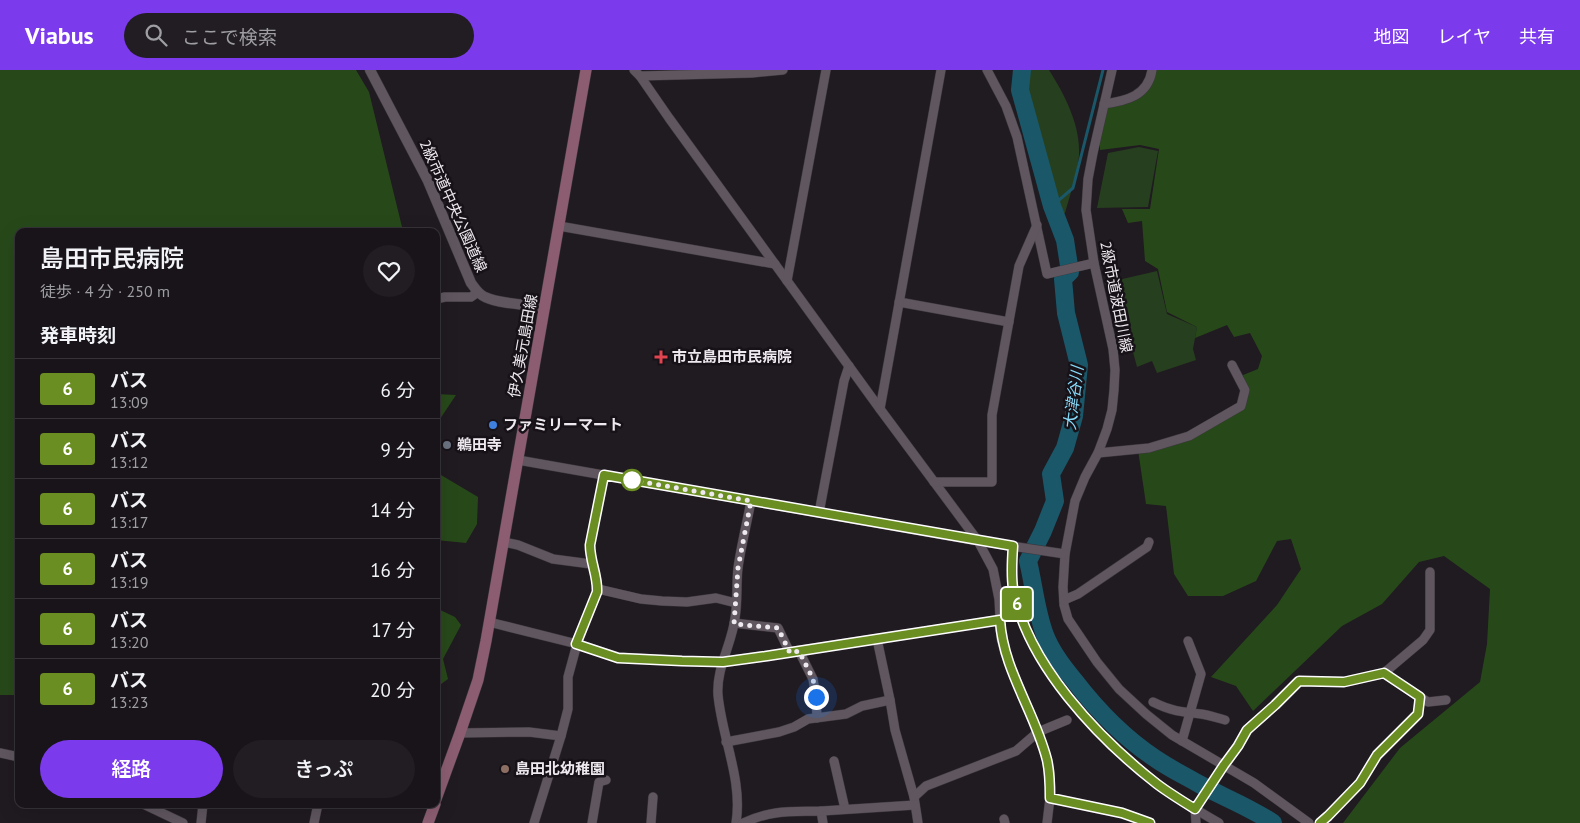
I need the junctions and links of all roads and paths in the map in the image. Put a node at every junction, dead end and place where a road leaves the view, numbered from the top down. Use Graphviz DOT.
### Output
graph roads {
  1 [pos="370,70"];
  2 [pos="586,70"];
  3 [pos="782,70"];
  4 [pos="826,70"];
  5 [pos="941,70"];
  6 [pos="987,70"];
  7 [pos="1112,70"];
  8 [pos="1152,70"];
  9 [pos="637,73"];
  10 [pos="1104,104"];
  11 [pos="1036,225"];
  12 [pos="559,226"];
  13 [pos="1094,263"];
  14 [pos="775,264"];
  15 [pos="787,281"];
  16 [pos="478,292"];
  17 [pos="440,298"];
  18 [pos="899,302"];
  19 [pos="545,307"];
  20 [pos="1009,322"];
  21 [pos="1232,365"];
  22 [pos="849,366"];
  23 [pos="880,409"];
  24 [pos="1098,453"];
  25 [pos="518,460"];
  26 [pos="604,475"];
  27 [pos="934,482"];
  28 [pos="751,501"];
  29 [pos="819,513"];
  30 [pos="978,541"];
  31 [pos="504,542"];
  32 [pos="1148,542"];
  33 [pos="1015,547"];
  34 [pos="1065,554"];
  35 [pos="591,564"];
  36 [pos="1430,572"];
  37 [pos="598,589"];
  38 [pos="1064,600"];
  39 [pos="736,603"];
  40 [pos="1000,620"];
  41 [pos="489,622"];
  42 [pos="734,624"];
  43 [pos="877,639"];
  44 [pos="1188,641"];
  45 [pos="576,644"];
  46 [pos="794,652"];
  47 [pos="723,662"];
  48 [pos="1384,673"];
  49 [pos="1420,697"];
  50 [pos="890,700"];
  51 [pos="1446,700"];
  52 [pos="1153,702"];
  53 [pos="1190,714"];
  54 [pos="817,718"];
  55 [pos="1067,720"];
  56 [pos="1225,720"];
  57 [pos="1038,732"];
  58 [pos="460,733"];
  59 [pos="561,736"];
  60 [pos="1182,741"];
  61 [pos="726,742"];
  62 [pos="0,753"];
  63 [pos="15,756"];
  64 [pos="834,762"];
  65 [pos="1222,767"];
  66 [pos="606,780"];
  67 [pos="440,788"];
  68 [pos="652,797"];
  69 [pos="1050,798"];
  70 [pos="914,801"];
  71 [pos="151,808"];
  72 [pos="203,808"];
  73 [pos="317,808"];
  74 [pos="434,808"];
  75 [pos="1196,808"];
  76 [pos="845,809"];
  77 [pos="821,811"];
  78 [pos="183,823"];
  79 [pos="201,823"];
  80 [pos="314,823"];
  81 [pos="428,823"];
  82 [pos="534,823"];
  83 [pos="592,823"];
  84 [pos="650,823"];
  85 [pos="736,823"];
  86 [pos="744,823"];
  87 [pos="823,823"];
  88 [pos="918,823"];
  89 [pos="1047,823"];
  90 [pos="1150,823"];
  91 [pos="1196,823"];
  92 [pos="1219,823"];
  93 [pos="1309,823"];
  94 [pos="1320,823"];
  1 -- 16 [label="street, 2級市道中央公園道線"];
  2 -- 12 [label="main road, 伊久美元島田線"];
  3 -- 9 [label="street"];
  4 -- 15 [label="street"];
  5 -- 18 [label="street"];
  6 -- 11 [label="street"];
  7 -- 10 [label="street, 2級市道波田川線"];
  8 -- 10 [label="street"];
  9 -- 14 [label="street"];
  10 -- 13 [label="street, 2級市道波田川線"];
  11 -- 13 [label="street"];
  11 -- 20 [label="street"];
  12 -- 14 [label="street"];
  12 -- 19 [label="main road, 伊久美元島田線"];
  13 -- 24 [label="street, 2級市道波田川線"];
  14 -- 15 [label="street"];
  15 -- 22 [label="street"];
  16 -- 17 [label="street"];
  16 -- 19 [label="street, 2級市道中央公園道線"];
  18 -- 20 [label="street"];
  18 -- 23 [label="street"];
  19 -- 25 [label="main road, 伊久美元島田線"];
  20 -- 27 [label="street"];
  21 -- 24 [label="street"];
  22 -- 23 [label="street"];
  22 -- 29 [label="street"];
  23 -- 27 [label="street"];
  24 -- 34 [label="street, 2級市道波田川線"];
  25 -- 26 [label="street"];
  25 -- 31 [label="main road, 伊久美元島田線"];
  26 -- 28 [label="street"];
  26 -- 35 [label="street"];
  27 -- 30 [label="street"];
  28 -- 29 [label="street"];
  28 -- 39 [label="street"];
  29 -- 30 [label="street"];
  30 -- 33 [label="street"];
  30 -- 40 [label="street"];
  31 -- 35 [label="street"];
  31 -- 41 [label="main road, 伊久美元島田線"];
  32 -- 38 [label="street"];
  33 -- 34 [label="street"];
  33 -- 75 [label="street"];
  34 -- 38 [label="street, 2級市道波田川線"];
  35 -- 37 [label="street"];
  36 -- 48 [label="street"];
  37 -- 39 [label="street"];
  37 -- 45 [label="street"];
  38 -- 60 [label="street, 2級市道波田川線"];
  39 -- 42 [label="street"];
  40 -- 43 [label="street"];
  40 -- 57 [label="street"];
  41 -- 45 [label="street"];
  41 -- 58 [label="main road, 伊久美元島田線"];
  42 -- 46 [label="street"];
  42 -- 47 [label="street"];
  43 -- 46 [label="street"];
  43 -- 50 [label="street"];
  44 -- 53 [label="street"];
  45 -- 47 [label="street"];
  45 -- 59 [label="street"];
  46 -- 47 [label="street"];
  46 -- 54 [label="street"];
  47 -- 61 [label="street"];
  48 -- 49 [label="street"];
  48 -- 65 [label="street"];
  49 -- 51 [label="street"];
  49 -- 94 [label="street"];
  50 -- 54 [label="street"];
  50 -- 70 [label="street"];
  52 -- 53 [label="street"];
  53 -- 56 [label="street"];
  53 -- 60 [label="street"];
  54 -- 61 [label="street"];
  55 -- 57 [label="street"];
  57 -- 69 [label="street"];
  57 -- 70 [label="street"];
  58 -- 59 [label="street"];
  58 -- 67 [label="main road, 伊久美元島田線"];
  59 -- 82 [label="street"];
  60 -- 65 [label="street, 2級市道波田川線"];
  61 -- 85 [label="street"];
  62 -- 63 [label="street"];
  64 -- 76 [label="street"];
  65 -- 75 [label="street"];
  65 -- 93 [label="street, 2級市道波田川線"];
  66 -- 83 [label="street"];
  68 -- 84 [label="street"];
  69 -- 89 [label="street"];
  69 -- 90 [label="street"];
  70 -- 76 [label="street"];
  70 -- 88 [label="street"];
  71 -- 78 [label="street"];
  72 -- 79 [label="street"];
  73 -- 80 [label="street"];
  74 -- 81 [label="main road"];
  75 -- 91 [label="street"];
  75 -- 92 [label="street"];
  76 -- 77 [label="street"];
  77 -- 86 [label="street"];
  77 -- 87 [label="street"];
}
